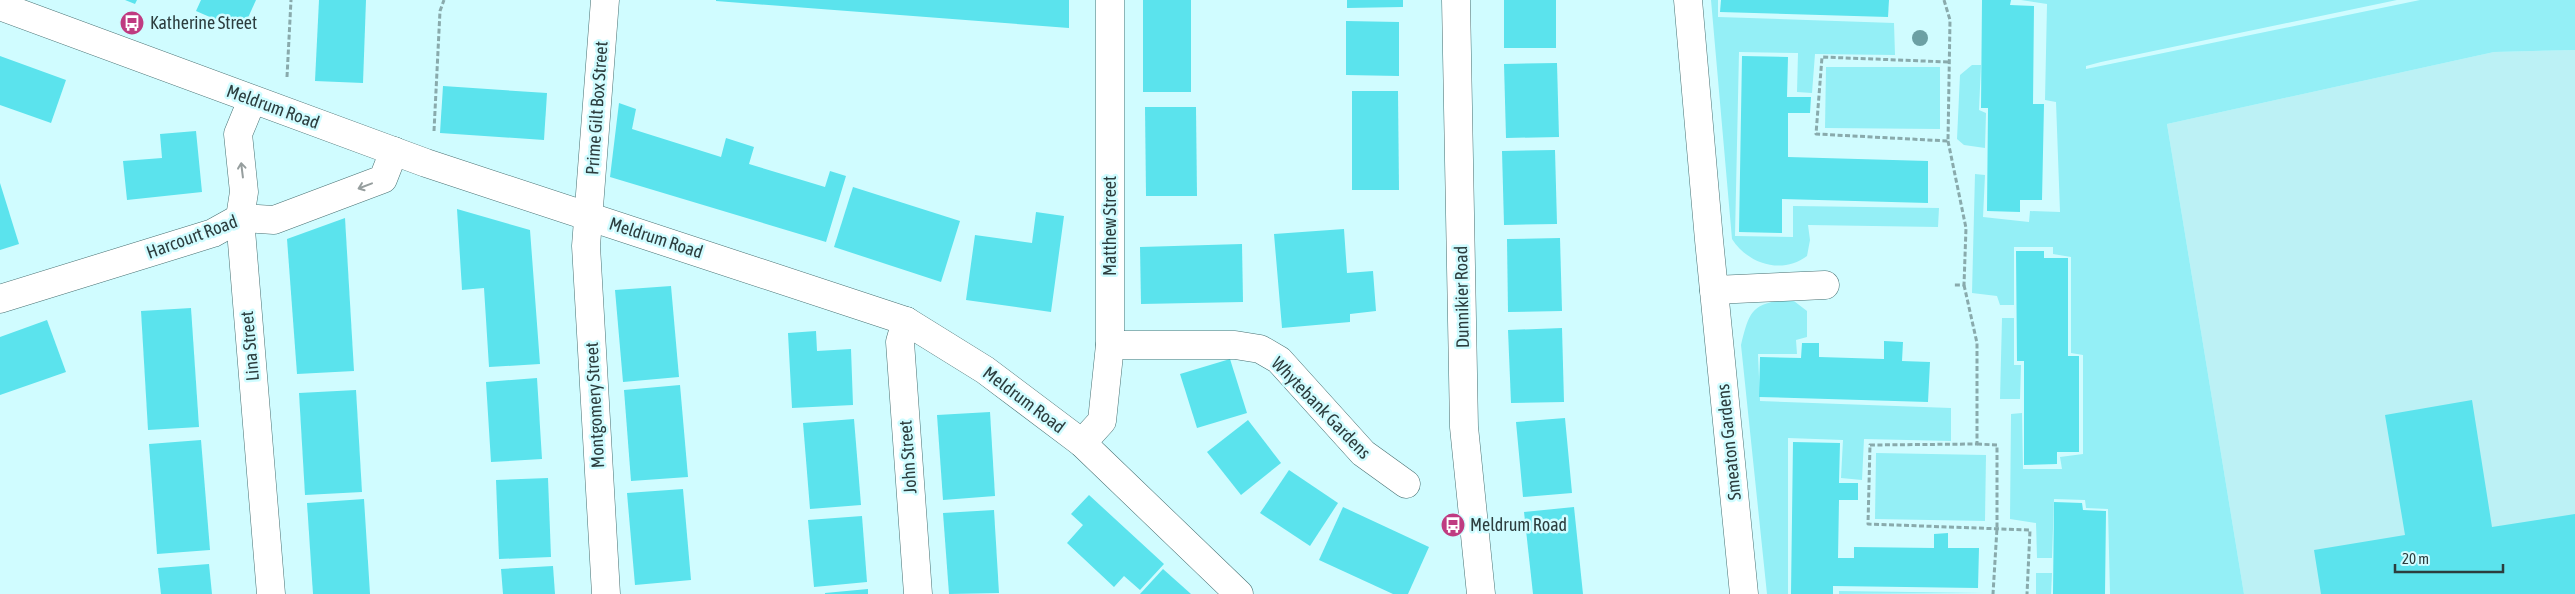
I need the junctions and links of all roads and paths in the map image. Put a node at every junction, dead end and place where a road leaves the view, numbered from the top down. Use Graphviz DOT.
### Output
graph roads {
  1 [pos="291,0"];
  2 [pos="444,0"];
  3 [pos="605,0"];
  4 [pos="1110,0"];
  5 [pos="1456,0"];
  6 [pos="1688,0"];
  7 [pos="1944,0"];
  8 [pos="0,6"];
  9 [pos="1949,62"];
  10 [pos="287,82"];
  11 [pos="252,100"];
  12 [pos="433,140"];
  13 [pos="1948,141"];
  14 [pos="394,151"];
  15 [pos="588,216"];
  16 [pos="240,218"];
  17 [pos="1824,285"];
  18 [pos="1954,285"];
  19 [pos="1964,285"];
  20 [pos="1714,290"];
  21 [pos="0,300"];
  22 [pos="906,321"];
  23 [pos="1110,345"];
  24 [pos="1082,443"];
  25 [pos="1977,444"];
  26 [pos="1406,484"];
  27 [pos="1997,528"];
  28 [pos="271,594"];
  29 [pos="606,594"];
  30 [pos="918,594"];
  31 [pos="1240,594"];
  32 [pos="1481,594"];
  33 [pos="1744,594"];
  34 [pos="1993,594"];
  35 [pos="2027,594"];
  1 -- 10 [label="path"];
  2 -- 12 [label="path"];
  3 -- 15 [label="street, Prime Gilt Box Street"];
  4 -- 23 [label="street, Matthew Street"];
  5 -- 32 [label="street, Dunnikier Road"];
  6 -- 20 [label="street, Smeaton Gardens"];
  7 -- 9 [label="path"];
  8 -- 11 [label="street, Meldrum Road"];
  9 -- 13 [label="path"];
  9 -- 13 [label="path"];
  11 -- 14 [label="street, Meldrum Road"];
  16 -- 11 [label="street, Lina Street, one-way"];
  13 -- 19 [label="path"];
  14 -- 15 [label="street, Meldrum Road"];
  14 -- 16 [label="street, Harcourt Road, one-way"];
  15 -- 22 [label="street, Meldrum Road"];
  15 -- 29 [label="street, Montgomery Street"];
  16 -- 21 [label="street, Harcourt Road"];
  16 -- 28 [label="street, Lina Street"];
  17 -- 20 [label="street"];
  18 -- 19 [label="path"];
  19 -- 25 [label="path"];
  20 -- 33 [label="street, Smeaton Gardens"];
  22 -- 24 [label="street, Meldrum Road"];
  22 -- 30 [label="street, John Street"];
  23 -- 24 [label="street, Matthew Street"];
  23 -- 26 [label="street, Whytebank Gardens"];
  24 -- 31 [label="street, Meldrum Road"];
  25 -- 27 [label="path"];
  25 -- 27 [label="path"];
  27 -- 34 [label="path"];
  27 -- 35 [label="path"];
}
